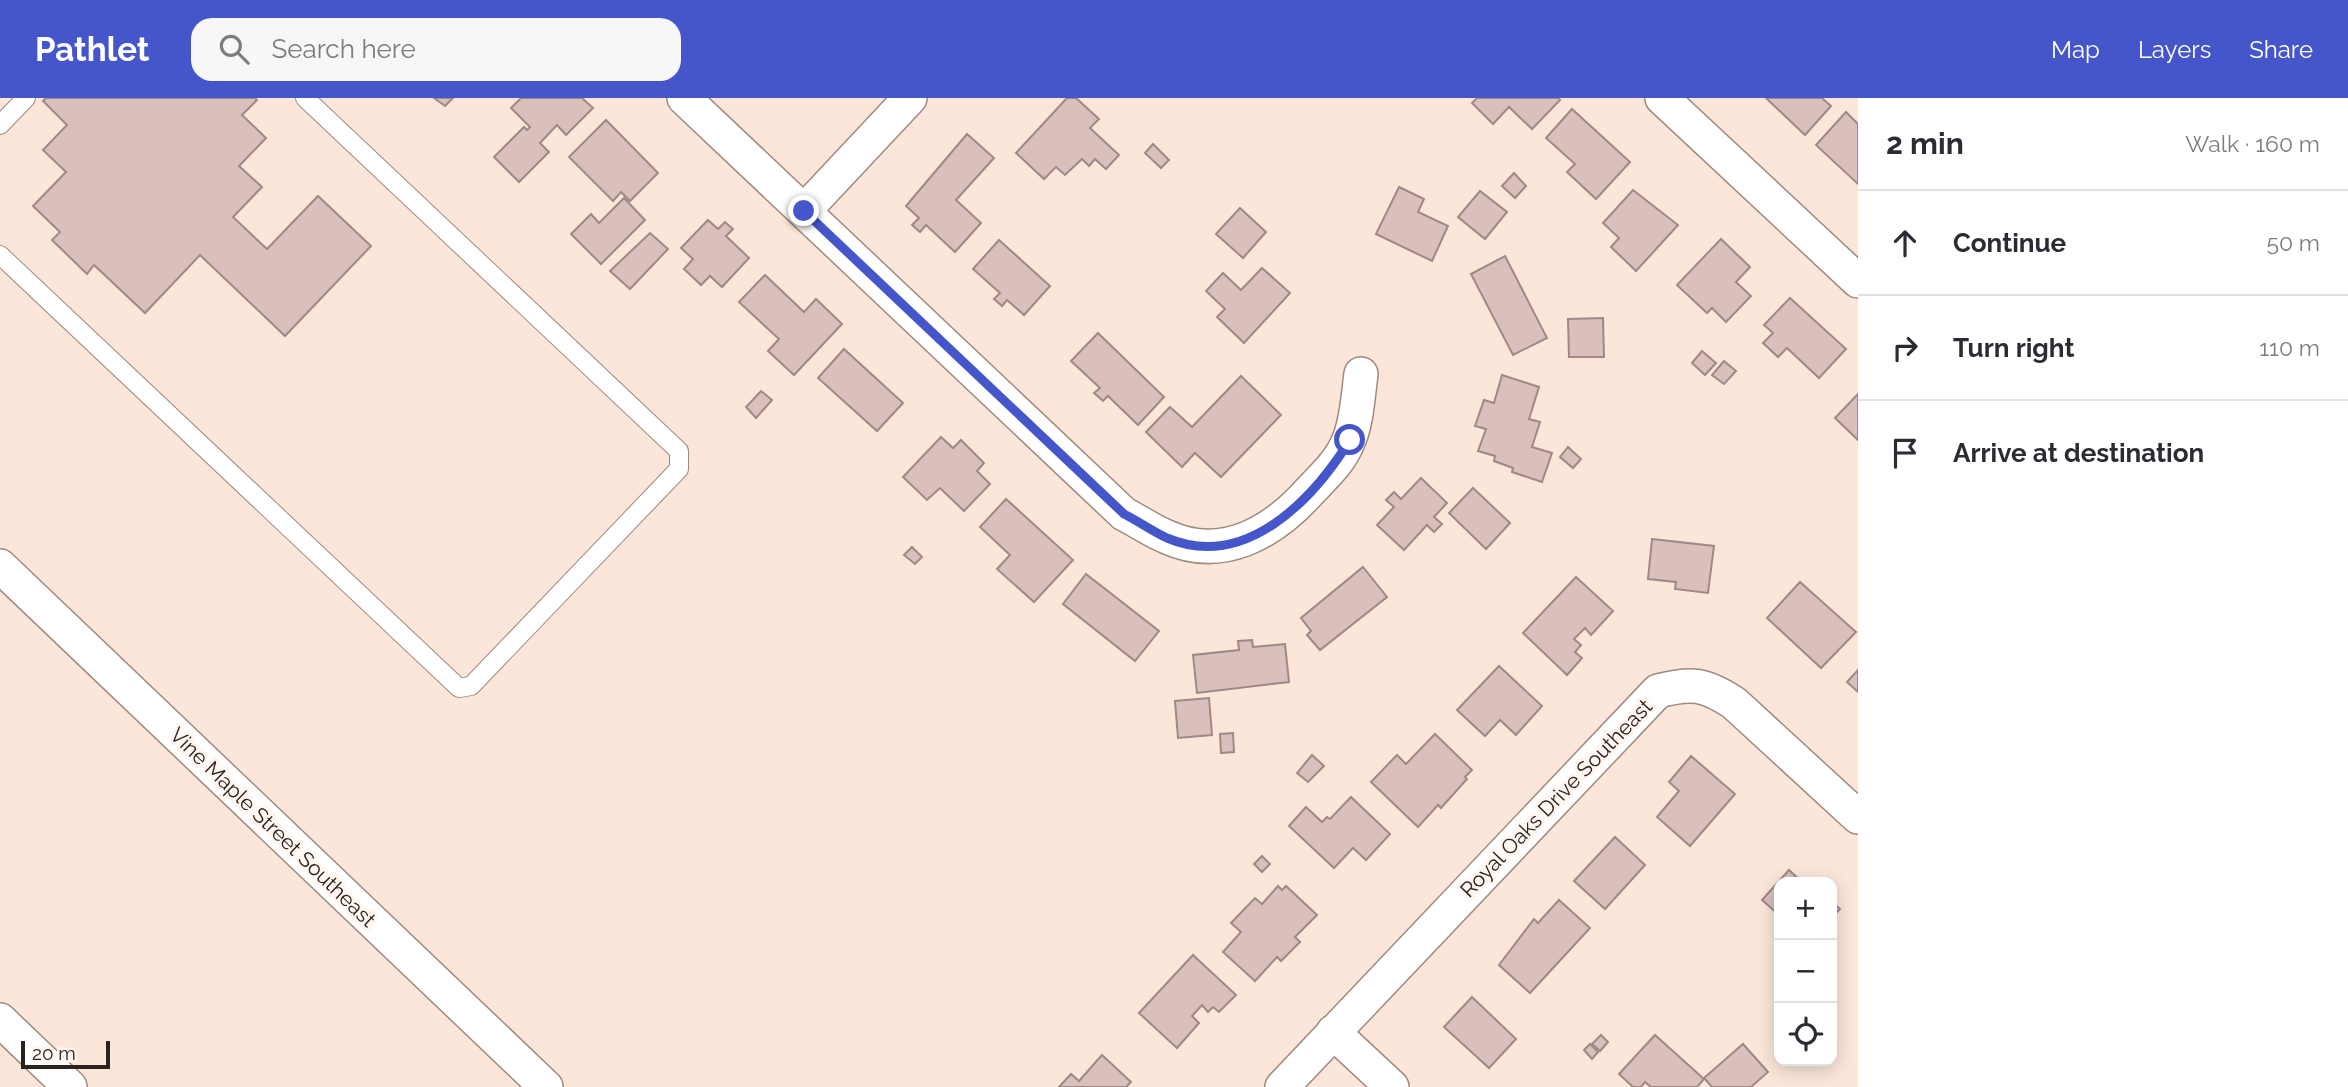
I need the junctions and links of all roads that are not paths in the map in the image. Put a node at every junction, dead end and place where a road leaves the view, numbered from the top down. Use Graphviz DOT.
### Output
graph roads {
  1 [pos="26,98"];
  2 [pos="305,98"];
  3 [pos="684,98"];
  4 [pos="910,98"];
  5 [pos="1662,98"];
  6 [pos="0,125"];
  7 [pos="804,211"];
  8 [pos="0,255"];
  9 [pos="1858,281"];
  10 [pos="1361,374"];
  11 [pos="0,566"];
  12 [pos="1858,817"];
  13 [pos="0,1020"];
  14 [pos="1334,1032"];
  15 [pos="70,1087"];
  16 [pos="546,1087"];
  17 [pos="1282,1087"];
  18 [pos="1392,1087"];
  1 -- 6 [label="lane"];
  2 -- 8 [label="lane"];
  3 -- 7 [label="street"];
  4 -- 7 [label="street"];
  5 -- 9 [label="street"];
  7 -- 10 [label="street"];
  11 -- 16 [label="street, Vine Maple Street Southeast"];
  12 -- 14 [label="street, Royal Oaks Drive Southeast"];
  13 -- 15 [label="street"];
  14 -- 17 [label="street, Royal Oaks Drive Southeast"];
  14 -- 18 [label="street"];
}
